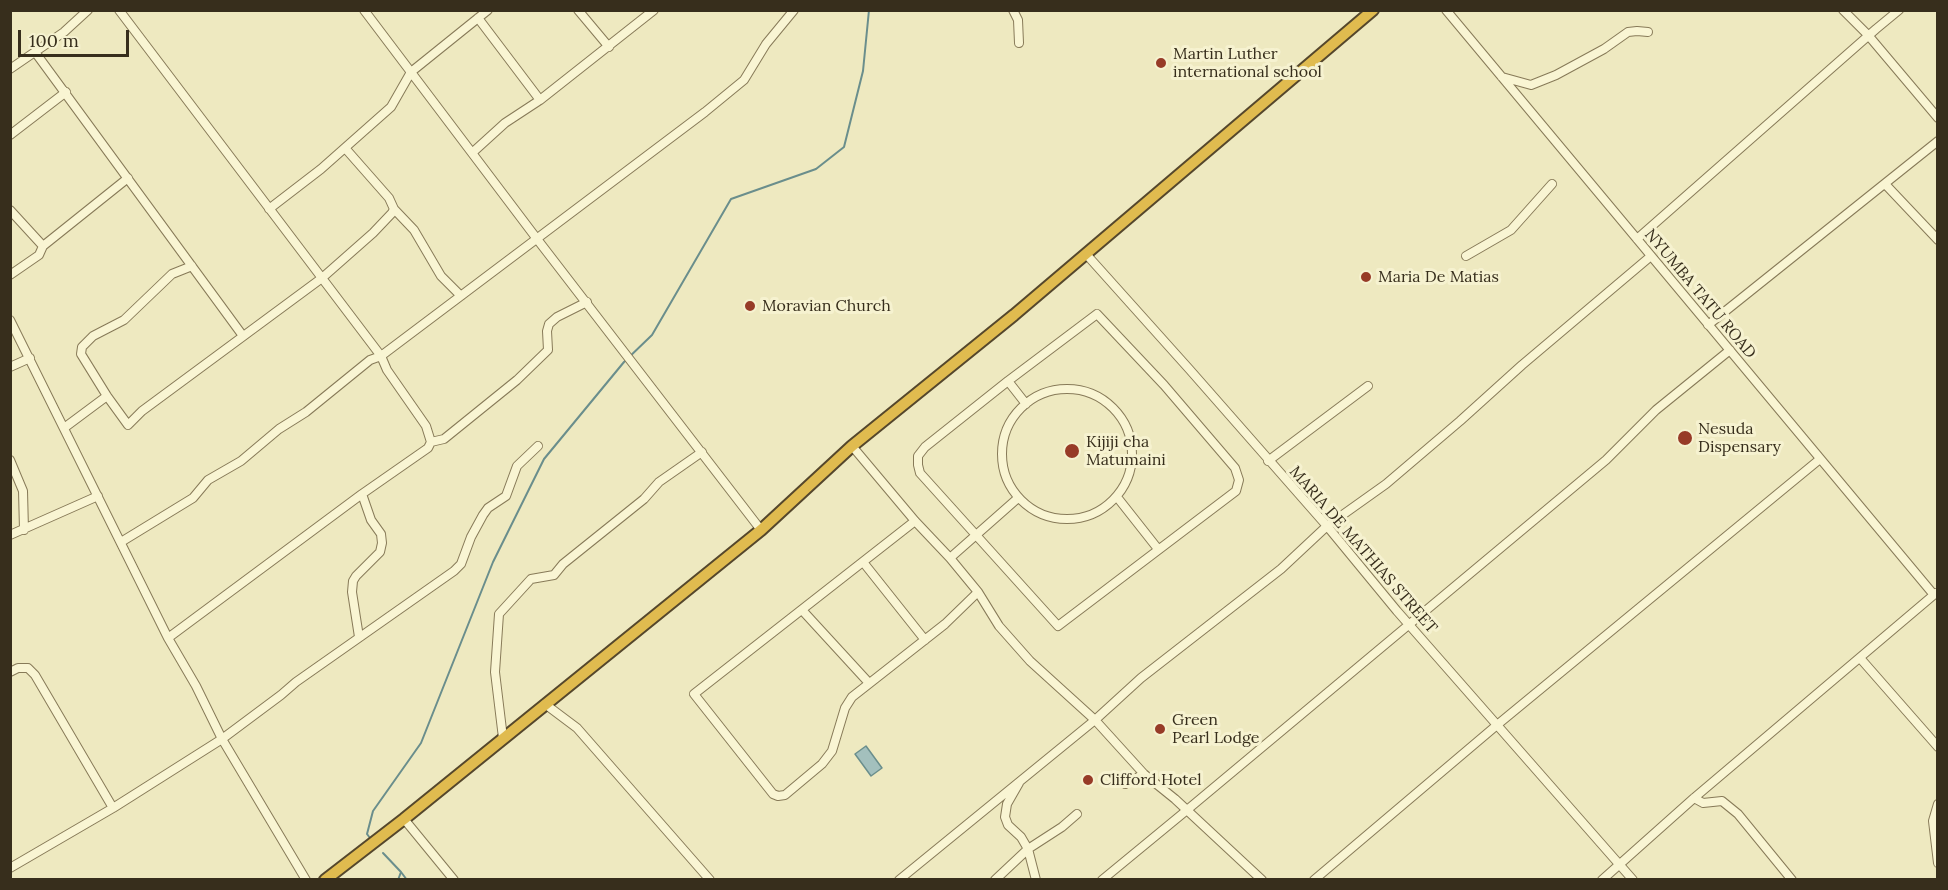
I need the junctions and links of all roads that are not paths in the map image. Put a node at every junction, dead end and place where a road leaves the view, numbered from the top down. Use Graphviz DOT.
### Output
graph roads {
  1 [pos="88,10"];
  2 [pos="119,10"];
  3 [pos="364,10"];
  4 [pos="488,10"];
  5 [pos="578,10"];
  6 [pos="654,10"];
  7 [pos="794,10"];
  8 [pos="1013,10"];
  9 [pos="1373,10"];
  10 [pos="1446,10"];
  11 [pos="1843,10"];
  12 [pos="1899,10"];
  13 [pos="478,18"];
  14 [pos="1648,32"];
  15 [pos="1868,35"];
  16 [pos="1019,43"];
  17 [pos="609,47"];
  18 [pos="35,52"];
  19 [pos="10,69"];
  20 [pos="411,72"];
  21 [pos="1501,76"];
  22 [pos="66,92"];
  23 [pos="540,100"];
  24 [pos="1938,118"];
  25 [pos="10,135"];
  26 [pos="1938,141"];
  27 [pos="345,148"];
  28 [pos="472,153"];
  29 [pos="128,178"];
  30 [pos="1552,184"];
  31 [pos="1886,184"];
  32 [pos="269,209"];
  33 [pos="394,209"];
  34 [pos="10,210"];
  35 [pos="537,239"];
  36 [pos="1637,239"];
  37 [pos="1938,240"];
  38 [pos="43,246"];
  39 [pos="1086,254"];
  40 [pos="1466,256"];
  41 [pos="1651,256"];
  42 [pos="192,266"];
  43 [pos="10,275"];
  44 [pos="322,278"];
  45 [pos="461,297"];
  46 [pos="587,302"];
  47 [pos="10,320"];
  48 [pos="1708,325"];
  49 [pos="243,336"];
  50 [pos="1730,350"];
  51 [pos="381,356"];
  52 [pos="30,358"];
  53 [pos="10,367"];
  54 [pos="1008,381"];
  55 [pos="1368,386"];
  56 [pos="107,396"];
  57 [pos="1026,404"];
  58 [pos="64,428"];
  59 [pos="431,442"];
  60 [pos="538,446"];
  61 [pos="852,446"];
  62 [pos="702,452"];
  63 [pos="1820,459"];
  64 [pos="10,460"];
  65 [pos="1268,461"];
  66 [pos="362,494"];
  67 [pos="99,496"];
  68 [pos="1117,497"];
  69 [pos="1018,498"];
  70 [pos="915,522"];
  71 [pos="1327,526"];
  72 [pos="24,530"];
  73 [pos="761,530"];
  74 [pos="10,535"];
  75 [pos="978,535"];
  76 [pos="121,542"];
  77 [pos="1158,549"];
  78 [pos="950,558"];
  79 [pos="863,562"];
  80 [pos="978,592"];
  81 [pos="1936,593"];
  82 [pos="802,610"];
  83 [pos="1410,624"];
  84 [pos="359,637"];
  85 [pos="168,638"];
  86 [pos="925,640"];
  87 [pos="1860,658"];
  88 [pos="10,672"];
  89 [pos="869,683"];
  90 [pos="545,704"];
  91 [pos="1095,720"];
  92 [pos="1497,725"];
  93 [pos="503,738"];
  94 [pos="222,739"];
  95 [pos="1938,747"];
  96 [pos="1144,774"];
  97 [pos="1021,778"];
  98 [pos="1125,784"];
  99 [pos="1694,798"];
  100 [pos="1938,804"];
  101 [pos="113,808"];
  102 [pos="1187,810"];
  103 [pos="1077,814"];
  104 [pos="404,819"];
  105 [pos="1028,849"];
  106 [pos="1938,863"];
  107 [pos="1619,864"];
  108 [pos="10,868"];
  109 [pos="306,879"];
  110 [pos="325,879"];
  111 [pos="454,879"];
  112 [pos="710,879"];
  113 [pos="900,879"];
  114 [pos="996,879"];
  115 [pos="1036,879"];
  116 [pos="1102,879"];
  117 [pos="1262,879"];
  118 [pos="1315,879"];
  119 [pos="1602,879"];
  120 [pos="1633,879"];
  121 [pos="1792,879"];
  1 -- 18 [label="street"];
  2 -- 32 [label="street"];
  3 -- 20 [label="street"];
  4 -- 13 [label="street"];
  5 -- 17 [label="street"];
  6 -- 17 [label="street"];
  7 -- 35 [label="street"];
  8 -- 16 [label="street"];
  9 -- 39 [label="highway"];
  10 -- 21 [label="street, NYUMBA TATU ROAD"];
  11 -- 15 [label="street"];
  12 -- 15 [label="street"];
  13 -- 20 [label="street"];
  13 -- 23 [label="street"];
  14 -- 21 [label="street"];
  15 -- 24 [label="street"];
  15 -- 36 [label="street"];
  17 -- 23 [label="street"];
  18 -- 19 [label="street"];
  18 -- 22 [label="street"];
  20 -- 27 [label="street"];
  20 -- 28 [label="street"];
  21 -- 36 [label="street, NYUMBA TATU ROAD"];
  22 -- 25 [label="street"];
  22 -- 29 [label="street"];
  23 -- 28 [label="street"];
  26 -- 31 [label="street"];
  27 -- 32 [label="street"];
  27 -- 33 [label="street"];
  28 -- 35 [label="street"];
  29 -- 38 [label="street"];
  29 -- 42 [label="street"];
  30 -- 40 [label="street"];
  31 -- 37 [label="street"];
  31 -- 48 [label="street"];
  32 -- 44 [label="street"];
  33 -- 44 [label="street"];
  33 -- 45 [label="street"];
  34 -- 38 [label="street"];
  35 -- 45 [label="street"];
  35 -- 46 [label="street"];
  36 -- 41 [label="street, NYUMBA TATU ROAD"];
  38 -- 43 [label="street"];
  39 -- 61 [label="highway"];
  39 -- 65 [label="street, MARIA DE MATHIAS STREET"];
  41 -- 48 [label="street, NYUMBA TATU ROAD"];
  41 -- 71 [label="street"];
  42 -- 49 [label="street"];
  42 -- 56 [label="street"];
  44 -- 49 [label="street"];
  44 -- 51 [label="street"];
  45 -- 51 [label="street"];
  46 -- 59 [label="street"];
  46 -- 62 [label="street"];
  47 -- 52 [label="street"];
  48 -- 50 [label="street, NYUMBA TATU ROAD"];
  49 -- 56 [label="street"];
  50 -- 63 [label="street, NYUMBA TATU ROAD"];
  50 -- 83 [label="street"];
  51 -- 59 [label="street"];
  51 -- 76 [label="street"];
  52 -- 53 [label="street"];
  52 -- 58 [label="street"];
  54 -- 57 [label="street"];
  54 -- 75 [label="street"];
  54 -- 77 [label="street"];
  55 -- 65 [label="street"];
  56 -- 58 [label="street"];
  57 -- 68 [label="street"];
  57 -- 69 [label="street"];
  58 -- 67 [label="street"];
  59 -- 66 [label="street"];
  60 -- 84 [label="street"];
  61 -- 70 [label="street"];
  61 -- 73 [label="highway"];
  62 -- 73 [label="street"];
  62 -- 93 [label="street"];
  63 -- 81 [label="street, NYUMBA TATU ROAD"];
  63 -- 92 [label="street"];
  64 -- 72 [label="street"];
  65 -- 71 [label="street, MARIA DE MATHIAS STREET"];
  66 -- 84 [label="street"];
  66 -- 85 [label="street"];
  67 -- 72 [label="street"];
  67 -- 76 [label="street"];
  68 -- 69 [label="street"];
  68 -- 77 [label="street"];
  69 -- 75 [label="street"];
  70 -- 78 [label="street"];
  70 -- 79 [label="street"];
  71 -- 83 [label="street, MARIA DE MATHIAS STREET"];
  71 -- 91 [label="street"];
  72 -- 74 [label="street"];
  73 -- 90 [label="highway"];
  75 -- 77 [label="street"];
  75 -- 78 [label="street"];
  76 -- 85 [label="street"];
  78 -- 80 [label="street"];
  79 -- 82 [label="street"];
  79 -- 86 [label="street"];
  80 -- 86 [label="street"];
  80 -- 91 [label="street"];
  81 -- 87 [label="street"];
  82 -- 89 [label="street"];
  82 -- 89 [label="street"];
  83 -- 92 [label="street, MARIA DE MATHIAS STREET"];
  83 -- 102 [label="street"];
  84 -- 94 [label="street"];
  85 -- 94 [label="street"];
  86 -- 89 [label="street"];
  87 -- 95 [label="street"];
  87 -- 99 [label="street"];
  88 -- 101 [label="street"];
  90 -- 93 [label="highway"];
  90 -- 112 [label="street"];
  91 -- 96 [label="street"];
  91 -- 97 [label="street"];
  92 -- 107 [label="street, MARIA DE MATHIAS STREET"];
  92 -- 118 [label="street"];
  93 -- 104 [label="highway"];
  94 -- 101 [label="street"];
  94 -- 109 [label="street"];
  96 -- 98 [label="street"];
  96 -- 102 [label="street"];
  97 -- 105 [label="street"];
  97 -- 113 [label="street"];
  99 -- 107 [label="street"];
  99 -- 121 [label="street"];
  100 -- 106 [label="street"];
  101 -- 108 [label="street"];
  102 -- 116 [label="street"];
  102 -- 117 [label="street"];
  103 -- 105 [label="street"];
  104 -- 110 [label="highway"];
  104 -- 111 [label="street"];
  105 -- 114 [label="street"];
  105 -- 115 [label="street"];
  107 -- 119 [label="street"];
  107 -- 120 [label="street, MARIA DE MATHIAS STREET"];
}
